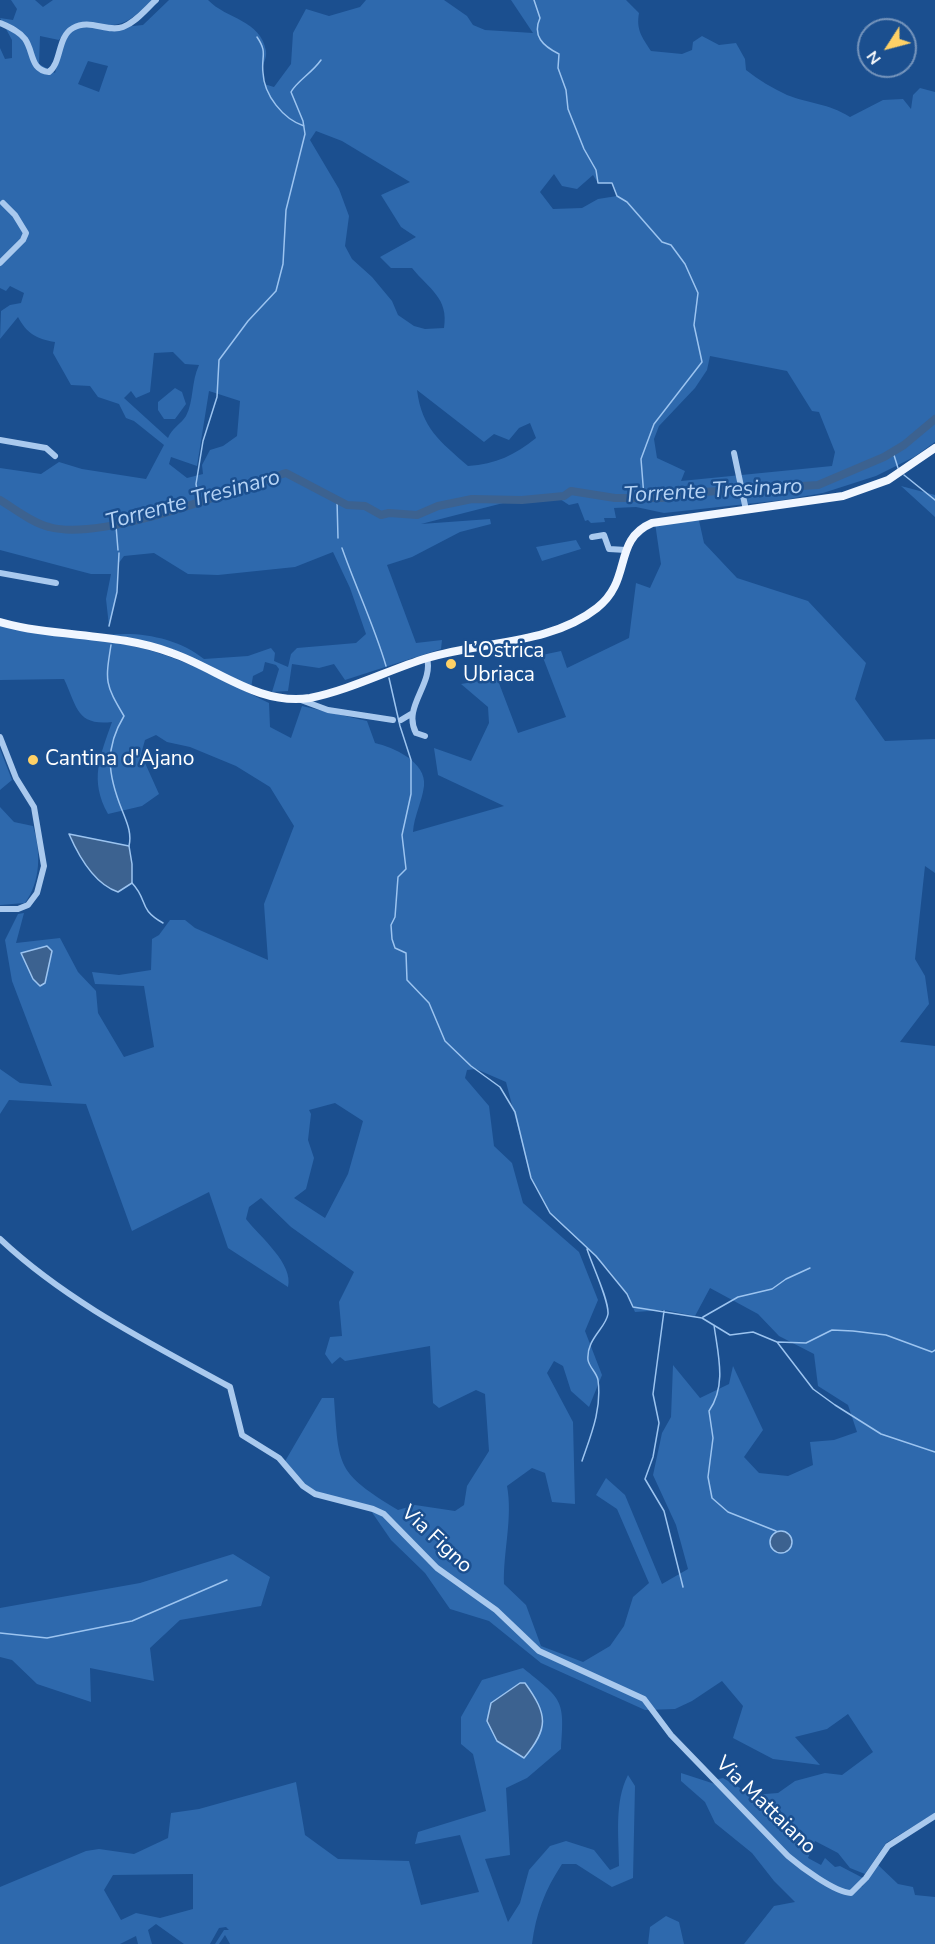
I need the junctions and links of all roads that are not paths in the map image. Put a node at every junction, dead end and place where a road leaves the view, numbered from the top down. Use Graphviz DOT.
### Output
graph roads {
  1 [pos="156,0"];
  2 [pos="0,23"];
  3 [pos="3,203"];
  4 [pos="0,263"];
  5 [pos="0,440"];
  6 [pos="935,448"];
  7 [pos="734,453"];
  8 [pos="55,456"];
  9 [pos="746,510"];
  10 [pos="592,537"];
  11 [pos="626,550"];
  12 [pos="0,573"];
  13 [pos="56,583"];
  14 [pos="0,622"];
  15 [pos="427,658"];
  16 [pos="300,700"];
  17 [pos="411,714"];
  18 [pos="393,720"];
  19 [pos="401,720"];
  20 [pos="425,736"];
  21 [pos="0,737"];
  22 [pos="0,909"];
  23 [pos="0,1239"];
  24 [pos="639,1695"];
  25 [pos="935,1816"];
  1 -- 2 [label="street"];
  3 -- 4 [label="street"];
  5 -- 8 [label="street"];
  6 -- 9 [label="main road"];
  7 -- 9 [label="street"];
  9 -- 11 [label="main road"];
  10 -- 11 [label="street"];
  11 -- 15 [label="main road"];
  12 -- 13 [label="street"];
  14 -- 16 [label="main road"];
  15 -- 16 [label="main road"];
  15 -- 17 [label="street"];
  16 -- 18 [label="street"];
  17 -- 19 [label="street"];
  17 -- 20 [label="street"];
  21 -- 22 [label="street"];
  23 -- 24 [label="street, Via Figno"];
  24 -- 25 [label="street, Via Mattaiano"];
}
